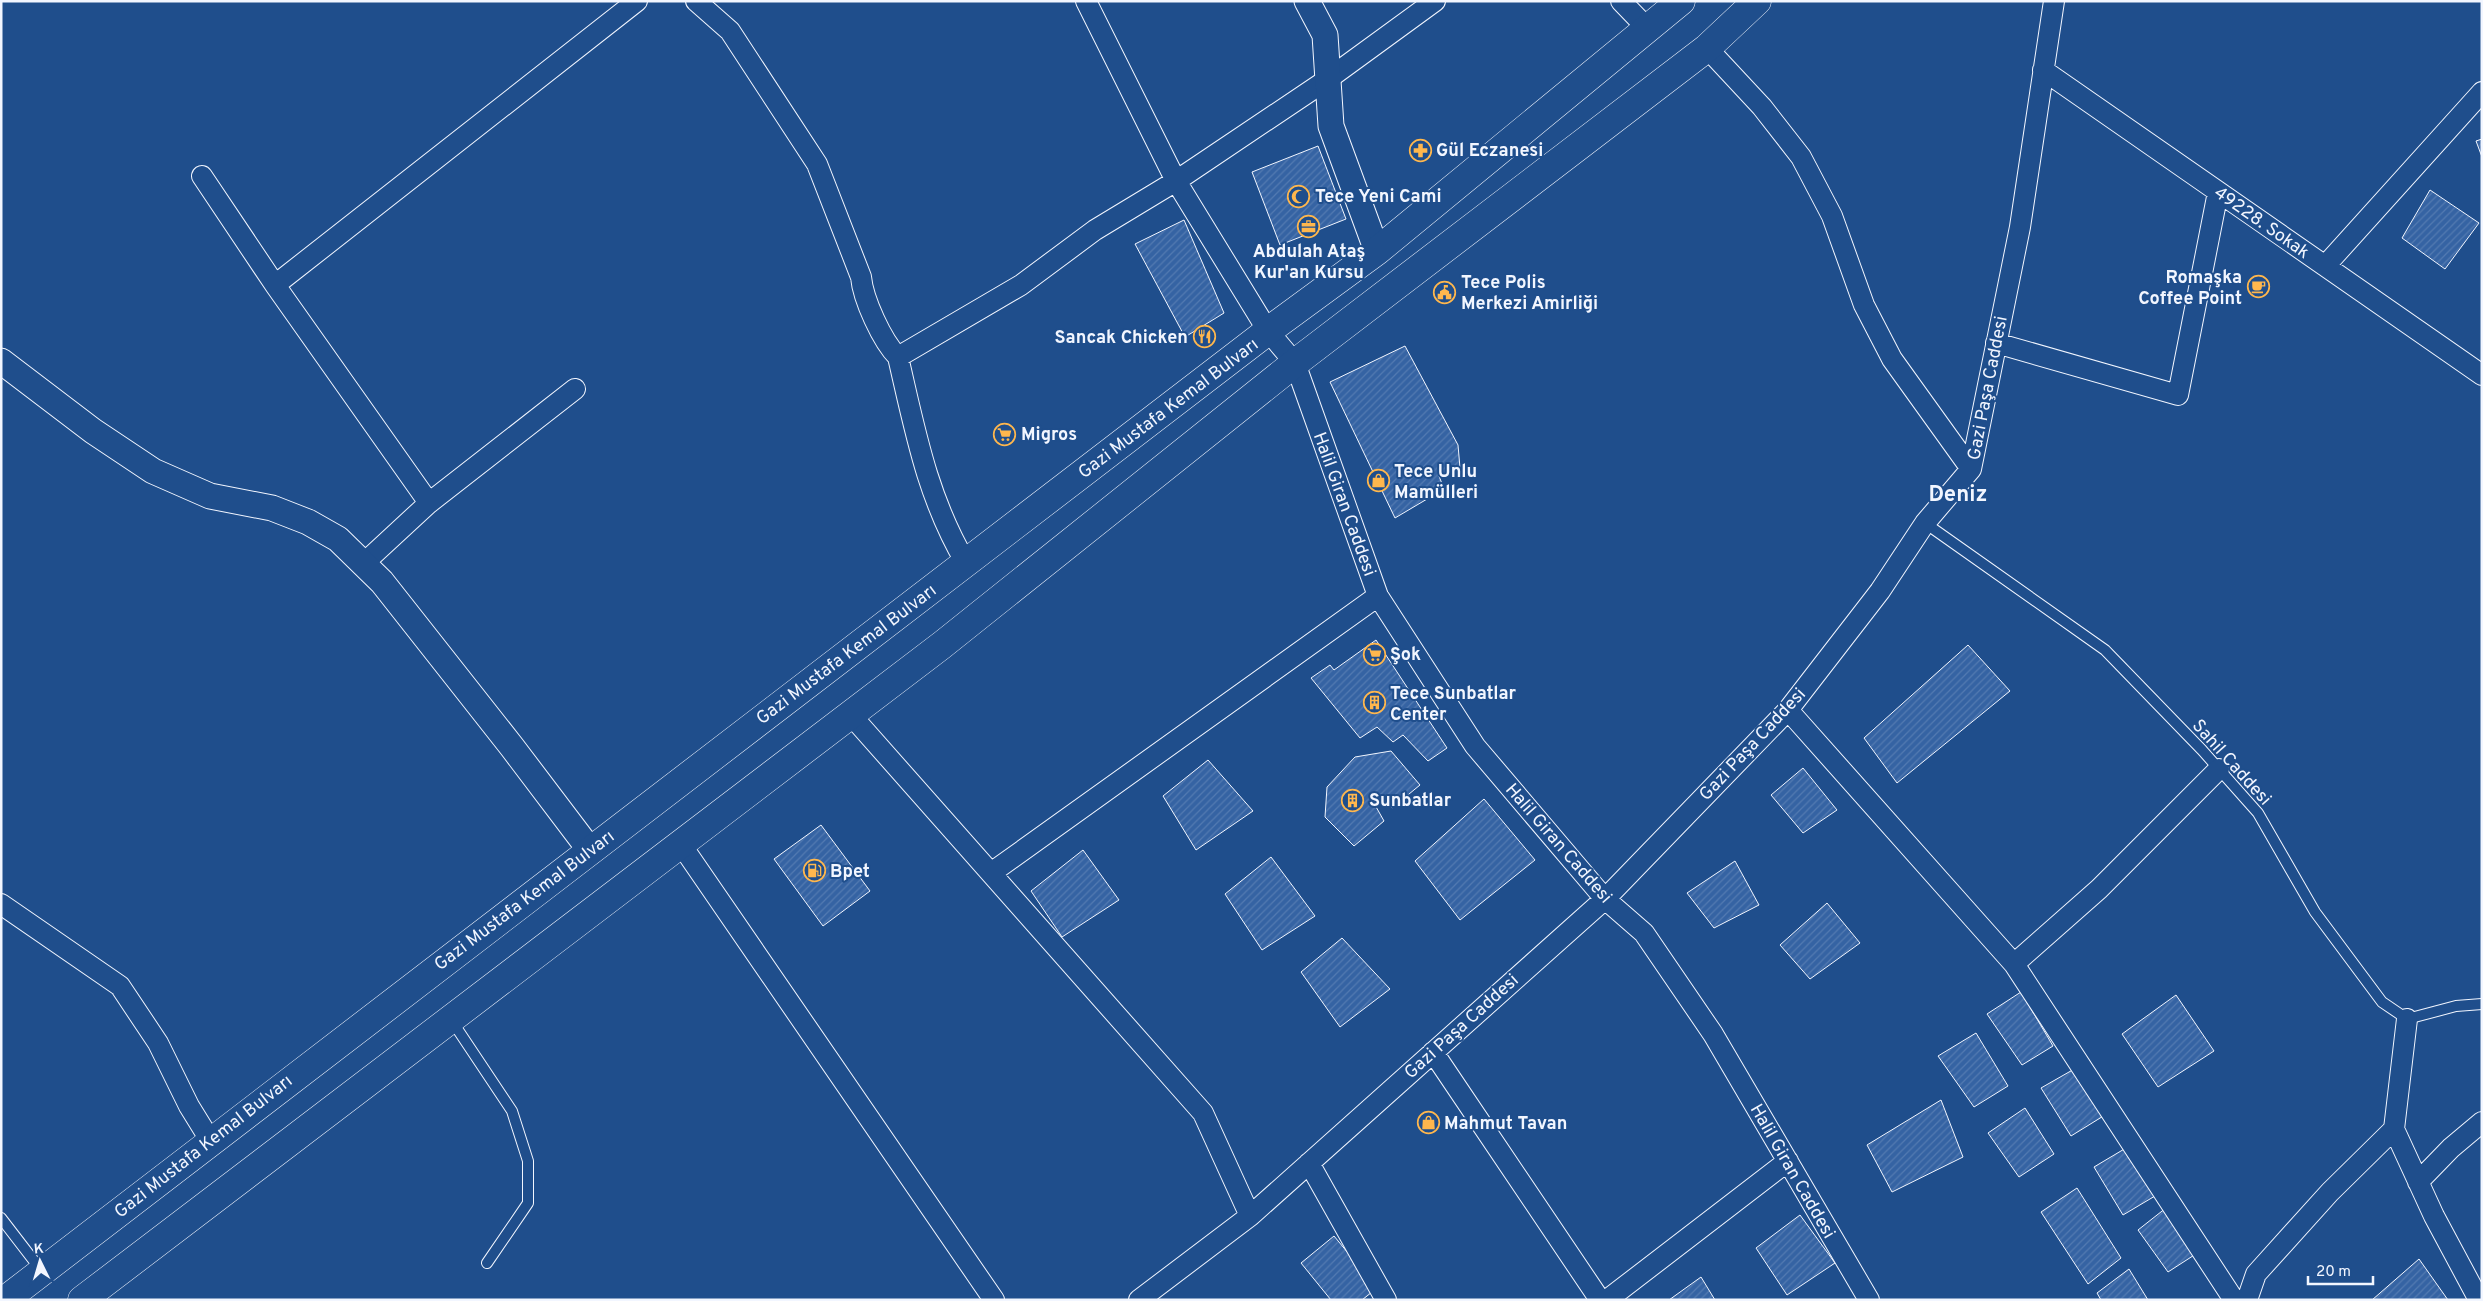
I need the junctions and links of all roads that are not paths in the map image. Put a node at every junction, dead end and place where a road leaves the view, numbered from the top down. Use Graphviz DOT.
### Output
graph roads {
  1 [pos="637,1"];
  2 [pos="696,1"];
  3 [pos="1086,1"];
  4 [pos="1307,1"];
  5 [pos="1435,1"];
  6 [pos="1621,1"];
  7 [pos="1681,1"];
  8 [pos="1757,1"];
  9 [pos="2054,1"];
  10 [pos="1648,28"];
  11 [pos="1708,48"];
  12 [pos="2043,70"];
  13 [pos="1328,79"];
  14 [pos="2482,92"];
  15 [pos="202,176"];
  16 [pos="1176,181"];
  17 [pos="2218,192"];
  18 [pos="1376,251"];
  19 [pos="2325,266"];
  20 [pos="275,285"];
  21 [pos="1268,331"];
  22 [pos="1996,343"];
  23 [pos="898,357"];
  24 [pos="1,360"];
  25 [pos="1295,363"];
  26 [pos="2482,375"];
  27 [pos="575,389"];
  28 [pos="1971,469"];
  29 [pos="429,503"];
  30 [pos="1925,523"];
  31 [pos="966,563"];
  32 [pos="363,564"];
  33 [pos="1378,596"];
  34 [pos="1788,710"];
  35 [pos="850,714"];
  36 [pos="2219,769"];
  37 [pos="680,843"];
  38 [pos="590,850"];
  39 [pos="991,874"];
  40 [pos="1605,899"];
  41 [pos="1,904"];
  42 [pos="2014,964"];
  43 [pos="2482,1004"];
  44 [pos="450,1018"];
  45 [pos="2407,1019"];
  46 [pos="1433,1052"];
  47 [pos="2482,1122"];
  48 [pos="2394,1129"];
  49 [pos="210,1140"];
  50 [pos="1788,1161"];
  51 [pos="1309,1163"];
  52 [pos="2418,1182"];
  53 [pos="1250,1216"];
  54 [pos="1,1218"];
  55 [pos="487,1263"];
  56 [pos="42,1271"];
  57 [pos="2475,1276"];
  58 [pos="5,1300"];
  59 [pos="82,1300"];
  60 [pos="994,1300"];
  61 [pos="1139,1300"];
  62 [pos="1386,1300"];
  63 [pos="1600,1300"];
  64 [pos="1608,1300"];
  65 [pos="1868,1300"];
  66 [pos="2234,1300"];
  67 [pos="2247,1300"];
  68 [pos="2479,1300"];
  1 -- 20 [label="street"];
  2 -- 23 [label="street"];
  3 -- 16 [label="street"];
  4 -- 13 [label="street"];
  5 -- 13 [label="street"];
  6 -- 10 [label="street"];
  7 -- 10 [label="highway, Gazi Mustafa Kemal Bulvarı"];
  8 -- 11 [label="highway"];
  9 -- 12 [label="street, Gazi Paşa Caddesi"];
  10 -- 18 [label="highway, Gazi Mustafa Kemal Bulvarı"];
  11 -- 25 [label="highway"];
  11 -- 28 [label="street"];
  12 -- 17 [label="street, 49228. Sokak"];
  12 -- 22 [label="street, Gazi Paşa Caddesi"];
  13 -- 16 [label="street"];
  13 -- 18 [label="street"];
  14 -- 19 [label="street"];
  15 -- 20 [label="street"];
  16 -- 21 [label="street"];
  16 -- 23 [label="street"];
  17 -- 19 [label="street, 49228. Sokak"];
  17 -- 22 [label="street"];
  18 -- 21 [label="highway, Gazi Mustafa Kemal Bulvarı"];
  19 -- 26 [label="street, 49228. Sokak"];
  20 -- 29 [label="street"];
  21 -- 25 [label="street"];
  21 -- 31 [label="highway, Gazi Mustafa Kemal Bulvarı"];
  22 -- 28 [label="street, Gazi Paşa Caddesi"];
  23 -- 31 [label="street"];
  24 -- 32 [label="street"];
  25 -- 33 [label="street, Halil Giran Caddesi"];
  25 -- 35 [label="highway"];
  27 -- 29 [label="street"];
  28 -- 30 [label="street, Gazi Paşa Caddesi"];
  29 -- 32 [label="street"];
  30 -- 34 [label="street, Gazi Paşa Caddesi"];
  30 -- 36 [label="lane, Sahil Caddesi"];
  31 -- 38 [label="highway, Gazi Mustafa Kemal Bulvarı"];
  32 -- 38 [label="street"];
  33 -- 39 [label="street"];
  33 -- 40 [label="street, Halil Giran Caddesi"];
  34 -- 40 [label="street, Gazi Paşa Caddesi"];
  34 -- 42 [label="street"];
  35 -- 37 [label="highway"];
  35 -- 39 [label="street"];
  36 -- 42 [label="street"];
  36 -- 45 [label="lane, Sahil Caddesi"];
  37 -- 44 [label="highway"];
  37 -- 60 [label="street"];
  38 -- 49 [label="highway, Gazi Mustafa Kemal Bulvarı"];
  39 -- 53 [label="street"];
  40 -- 46 [label="street, Gazi Paşa Caddesi"];
  40 -- 50 [label="street, Halil Giran Caddesi"];
  41 -- 49 [label="street"];
  42 -- 66 [label="street"];
  43 -- 45 [label="lane"];
  44 -- 55 [label="lane"];
  44 -- 59 [label="highway"];
  45 -- 48 [label="street"];
  46 -- 51 [label="street, Gazi Paşa Caddesi"];
  46 -- 63 [label="street"];
  47 -- 52 [label="street"];
  48 -- 52 [label="street"];
  48 -- 67 [label="street"];
  49 -- 56 [label="highway, Gazi Mustafa Kemal Bulvarı"];
  50 -- 64 [label="street"];
  50 -- 65 [label="street, Halil Giran Caddesi"];
  51 -- 53 [label="street, Gazi Paşa Caddesi"];
  51 -- 62 [label="street"];
  52 -- 57 [label="street"];
  53 -- 61 [label="street, Gazi Paşa Caddesi"];
  54 -- 56 [label="lane"];
  56 -- 58 [label="highway, Gazi Mustafa Kemal Bulvarı"];
  57 -- 68 [label="street"];
}
